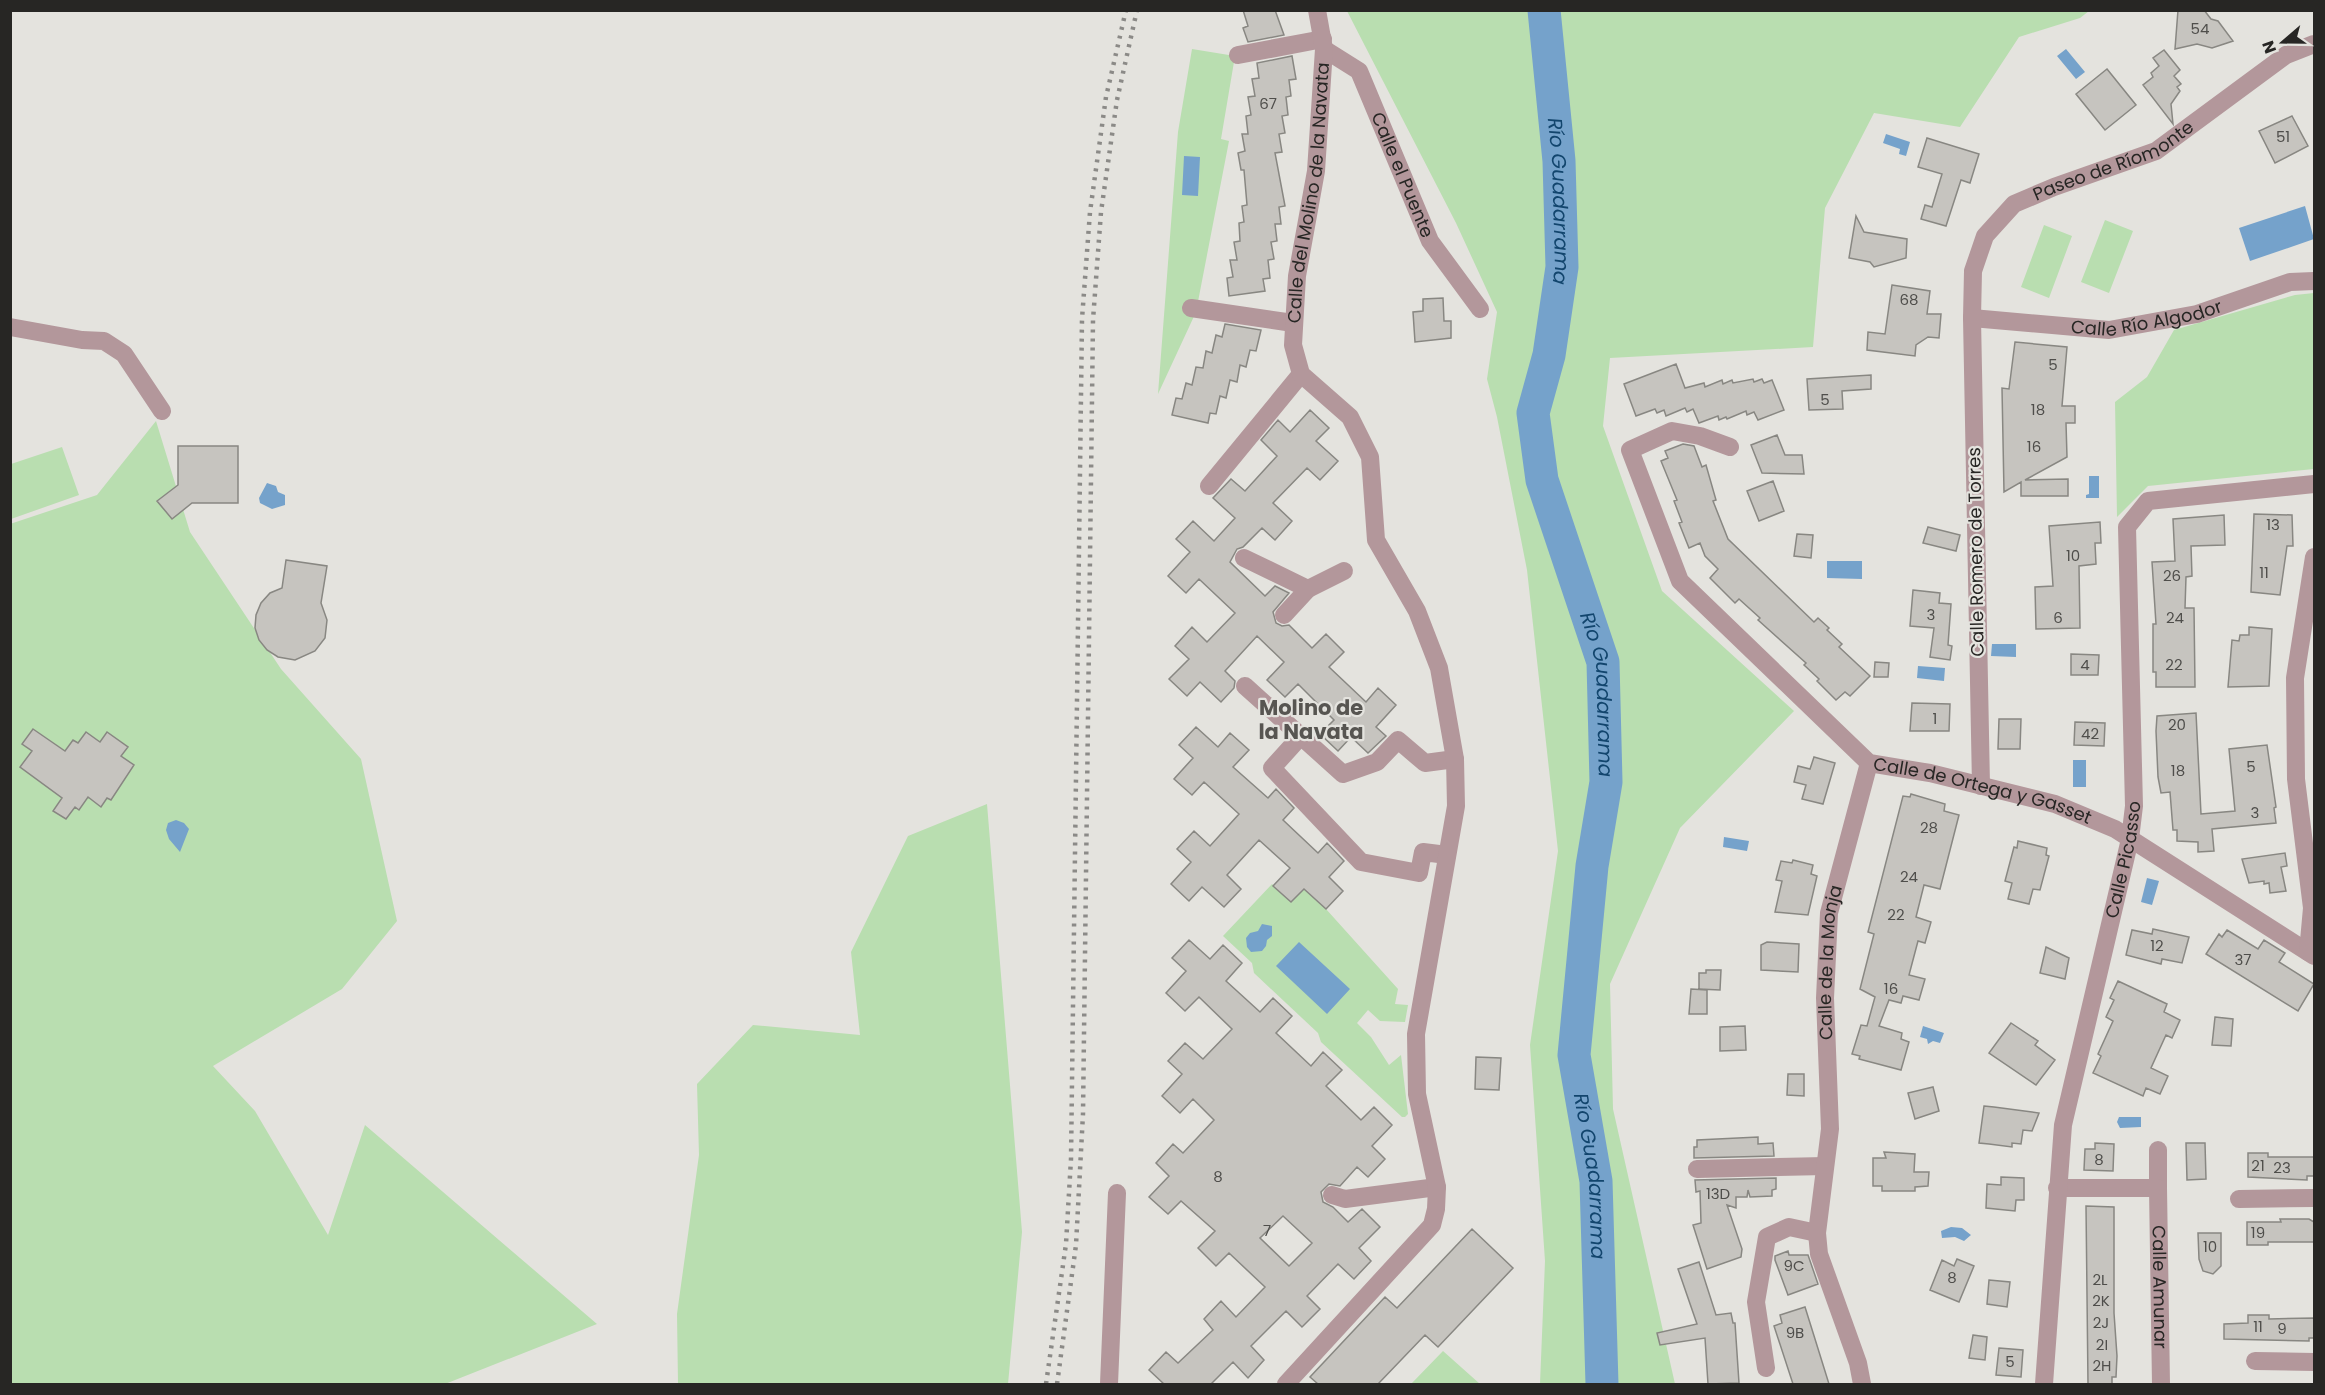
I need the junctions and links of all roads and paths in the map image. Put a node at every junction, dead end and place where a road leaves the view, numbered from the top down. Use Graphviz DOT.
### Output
graph roads {
  1 [pos="1317,10"];
  2 [pos="1324,44"];
  3 [pos="2314,44"];
  4 [pos="1238,55"];
  5 [pos="2314,281"];
  6 [pos="1191,308"];
  7 [pos="1480,309"];
  8 [pos="1972,318"];
  9 [pos="1293,323"];
  10 [pos="10,327"];
  11 [pos="1301,374"];
  12 [pos="162,411"];
  13 [pos="1730,447"];
  14 [pos="2314,484"];
  15 [pos="1209,486"];
  16 [pos="2314,557"];
  17 [pos="1244,558"];
  18 [pos="1344,571"];
  19 [pos="1308,589"];
  20 [pos="1284,615"];
  21 [pos="1245,686"];
  22 [pos="1300,736"];
  23 [pos="1455,759"];
  24 [pos="1869,763"];
  25 [pos="1981,786"];
  26 [pos="2130,838"];
  27 [pos="1447,855"];
  28 [pos="2311,954"];
  29 [pos="2158,1150"];
  30 [pos="1825,1166"];
  31 [pos="1697,1169"];
  32 [pos="1437,1187"];
  33 [pos="2056,1188"];
  34 [pos="2158,1188"];
  35 [pos="1117,1193"];
  36 [pos="1332,1195"];
  37 [pos="2314,1198"];
  38 [pos="2239,1199"];
  39 [pos="1817,1233"];
  40 [pos="2255,1361"];
  41 [pos="2314,1362"];
  42 [pos="1766,1368"];
  43 [pos="1109,1384"];
  44 [pos="1286,1384"];
  45 [pos="1862,1384"];
  46 [pos="2044,1384"];
  47 [pos="2162,1384"];
  1 -- 2 [label="street, Calle del Molino de la Navata"];
  2 -- 4 [label="street"];
  2 -- 7 [label="street, Calle el Puente"];
  2 -- 9 [label="street, Calle del Molino de la Navata"];
  3 -- 8 [label="street, Paseo de Ríomonte"];
  5 -- 8 [label="street, Calle Río Algodor"];
  6 -- 9 [label="street"];
  8 -- 25 [label="street, Calle Romero de Torres"];
  9 -- 11 [label="street, Calle del Molino de la Navata"];
  10 -- 12 [label="street"];
  11 -- 15 [label="street"];
  11 -- 23 [label="street"];
  13 -- 24 [label="street, Calle de Ortega y Gasset"];
  14 -- 26 [label="street, Calle Picasso"];
  16 -- 28 [label="street"];
  17 -- 19 [label="street"];
  18 -- 19 [label="street"];
  19 -- 20 [label="street"];
  21 -- 22 [label="street"];
  22 -- 23 [label="street"];
  22 -- 27 [label="street"];
  23 -- 27 [label="street"];
  24 -- 25 [label="street, Calle de Ortega y Gasset"];
  24 -- 30 [label="street, Calle de la Monja"];
  25 -- 26 [label="street, Calle de Ortega y Gasset"];
  26 -- 28 [label="street, Calle de Ortega y Gasset"];
  26 -- 33 [label="street, Calle Picasso"];
  27 -- 32 [label="street"];
  29 -- 34 [label="street, Calle Amunar"];
  30 -- 31 [label="street"];
  30 -- 39 [label="street, Calle de la Monja"];
  32 -- 36 [label="street"];
  32 -- 44 [label="street"];
  33 -- 34 [label="street"];
  33 -- 46 [label="street, Calle Picasso"];
  34 -- 47 [label="street, Calle Amunar"];
  35 -- 43 [label="street"];
  37 -- 38 [label="street"];
  39 -- 42 [label="street"];
  39 -- 45 [label="street, Calle de la Monja"];
  40 -- 41 [label="street"];
}
